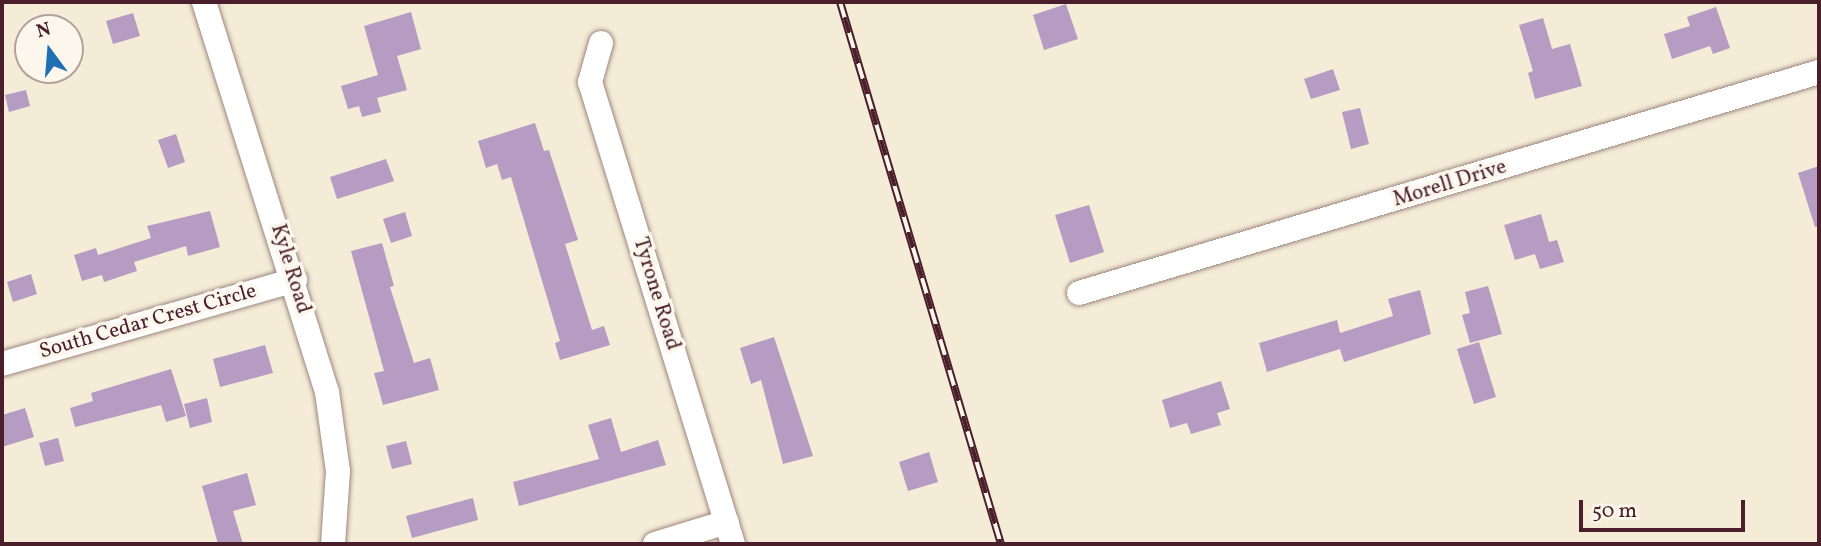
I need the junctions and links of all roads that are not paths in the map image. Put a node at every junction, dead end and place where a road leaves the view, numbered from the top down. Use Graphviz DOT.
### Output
graph roads {
  1 [pos="204,2"];
  2 [pos="601,43"];
  3 [pos="1819,72"];
  4 [pos="295,280"];
  5 [pos="1079,293"];
  6 [pos="2,365"];
  7 [pos="730,533"];
  8 [pos="332,544"];
  9 [pos="655,544"];
  1 -- 4 [label="street, Kyle Road"];
  2 -- 7 [label="street, Tyrone Road"];
  3 -- 5 [label="street, Morell Drive"];
  4 -- 6 [label="street, South Cedar Crest Circle"];
  4 -- 8 [label="street, Kyle Road"];
  7 -- 9 [label="street"];
}
